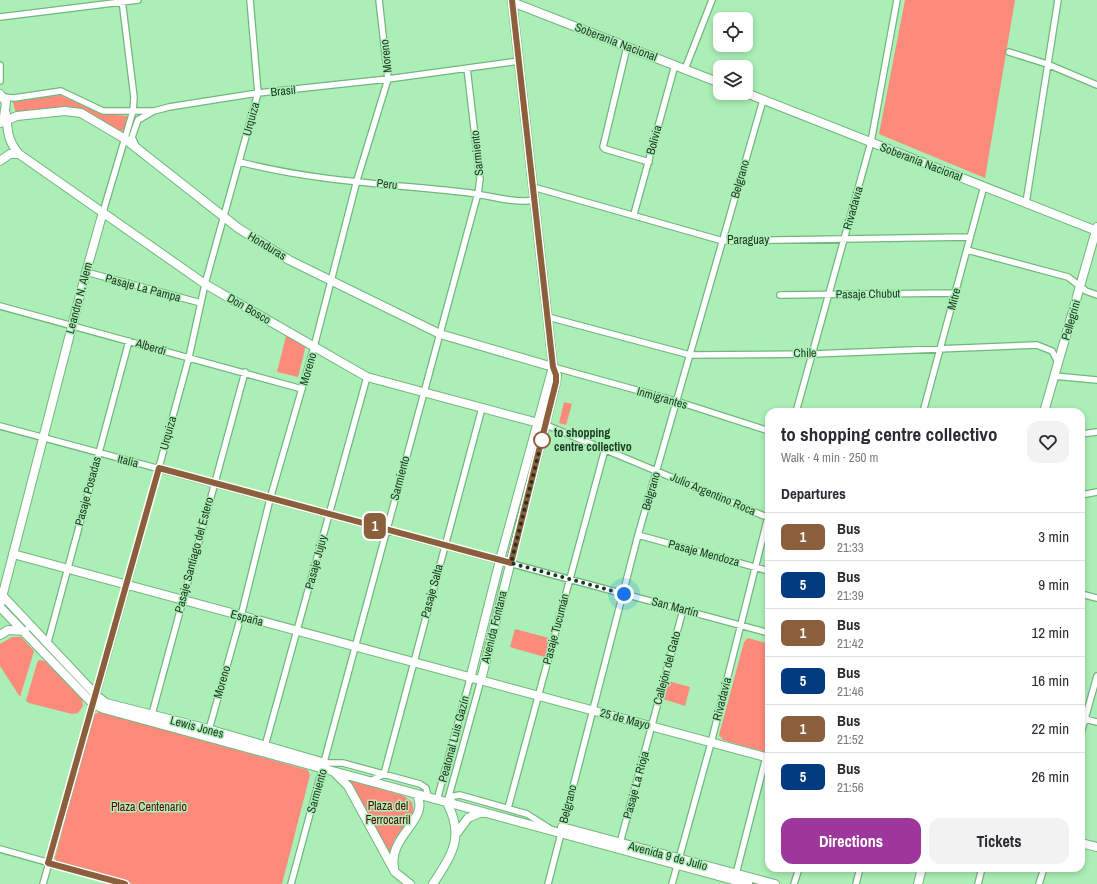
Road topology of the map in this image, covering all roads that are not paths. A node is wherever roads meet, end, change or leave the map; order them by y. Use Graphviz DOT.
graph roads {
  1 [pos="138,0"];
  2 [pos="250,0"];
  3 [pos="379,0"];
  4 [pos="712,0"];
  5 [pos="897,0"];
  6 [pos="1058,0"];
  7 [pos="122,1"];
  8 [pos="515,1"];
  9 [pos="0,17"];
  10 [pos="627,47"];
  11 [pos="1009,52"];
  12 [pos="519,61"];
  13 [pos="1047,64"];
  14 [pos="0,65"];
  15 [pos="675,65"];
  16 [pos="467,68"];
  17 [pos="685,69"];
  18 [pos="388,79"];
  19 [pos="713,80"];
  20 [pos="0,81"];
  21 [pos="1097,85"];
  22 [pos="258,93"];
  23 [pos="2,96"];
  24 [pos="753,96"];
  25 [pos="763,100"];
  26 [pos="154,111"];
  27 [pos="133,112"];
  28 [pos="3,120"];
  29 [pos="125,139"];
  30 [pos="871,142"];
  31 [pos="136,148"];
  32 [pos="19,154"];
  33 [pos="0,161"];
  34 [pos="240,162"];
  35 [pos="649,162"];
  36 [pos="357,180"];
  37 [pos="984,186"];
  38 [pos="533,187"];
  39 [pos="478,194"];
  40 [pos="535,200"];
  41 [pos="1026,203"];
  42 [pos="103,212"];
  43 [pos="634,214"];
  44 [pos="224,218"];
  45 [pos="1097,230"];
  46 [pos="970,237"];
  47 [pos="844,238"];
  48 [pos="723,240"];
  49 [pos="967,250"];
  50 [pos="86,272"];
  51 [pos="331,280"];
  52 [pos="205,284"];
  53 [pos="1081,286"];
  54 [pos="955,294"];
  55 [pos="780,295"];
  56 [pos="828,295"];
  57 [pos="1097,296"];
  58 [pos="201,303"];
  59 [pos="0,306"];
  60 [pos="548,317"];
  61 [pos="72,326"];
  62 [pos="440,334"];
  63 [pos="129,341"];
  64 [pos="314,347"];
  65 [pos="940,349"];
  66 [pos="813,354"];
  67 [pos="690,355"];
  68 [pos="189,357"];
  69 [pos="1058,362"];
  70 [pos="553,367"];
  71 [pos="245,372"];
  72 [pos="1054,376"];
  73 [pos="367,377"];
  74 [pos="1097,380"];
  75 [pos="302,389"];
  76 [pos="424,393"];
  77 [pos="676,402"];
  78 [pos="482,408"];
  79 [pos="797,408"];
  80 [pos="924,408"];
  81 [pos="1045,408"];
  82 [pos="542,424"];
  83 [pos="0,426"];
  84 [pos="765,430"];
  85 [pos="1097,432"];
  86 [pos="1085,434"];
  87 [pos="42,437"];
  88 [pos="604,449"];
  89 [pos="99,454"];
  90 [pos="159,468"];
  91 [pos="657,470"];
  92 [pos="213,483"];
  93 [pos="1097,492"];
  94 [pos="1085,494"];
  95 [pos="270,499"];
  96 [pos="329,514"];
  97 [pos="765,514"];
  98 [pos="386,529"];
  99 [pos="765,532"];
  100 [pos="638,535"];
  101 [pos="444,545"];
  102 [pos="13,554"];
  103 [pos="500,560"];
  104 [pos="511,563"];
  105 [pos="756,567"];
  106 [pos="67,569"];
  107 [pos="765,570"];
  108 [pos="570,579"];
  109 [pos="127,585"];
  110 [pos="1,594"];
  111 [pos="624,594"];
  112 [pos="1085,595"];
  113 [pos="1097,598"];
  114 [pos="182,600"];
  115 [pos="0,606"];
  116 [pos="683,610"];
  117 [pos="241,616"];
  118 [pos="741,626"];
  119 [pos="25,631"];
  120 [pos="297,631"];
  121 [pos="765,632"];
  122 [pos="0,635"];
  123 [pos="48,642"];
  124 [pos="356,647"];
  125 [pos="413,663"];
  126 [pos="1097,676"];
  127 [pos="470,679"];
  128 [pos="481,680"];
  129 [pos="96,695"];
  130 [pos="538,696"];
  131 [pos="93,704"];
  132 [pos="592,710"];
  133 [pos="1085,712"];
  134 [pos="152,714"];
  135 [pos="1085,719"];
  136 [pos="1097,722"];
  137 [pos="652,727"];
  138 [pos="208,733"];
  139 [pos="711,743"];
  140 [pos="265,746"];
  141 [pos="765,757"];
  142 [pos="765,765"];
  143 [pos="324,766"];
  144 [pos="333,771"];
  145 [pos="384,774"];
  146 [pos="371,781"];
  147 [pos="416,794"];
  148 [pos="428,797"];
  149 [pos="437,800"];
  150 [pos="447,803"];
  151 [pos="505,808"];
  152 [pos="482,812"];
  153 [pos="491,814"];
  154 [pos="551,830"];
  155 [pos="561,830"];
  156 [pos="456,834"];
  157 [pos="620,843"];
  158 [pos="1085,844"];
  159 [pos="1097,847"];
  160 [pos="1,850"];
  161 [pos="678,861"];
  162 [pos="48,863"];
  163 [pos="395,872"];
  164 [pos="798,872"];
  165 [pos="859,872"];
  166 [pos="921,872"];
  167 [pos="981,872"];
  168 [pos="1043,872"];
  169 [pos="736,874"];
  170 [pos="432,883"];
  171 [pos="43,884"];
  172 [pos="124,884"];
  173 [pos="290,884"];
  174 [pos="402,884"];
  175 [pos="410,884"];
  176 [pos="548,884"];
  177 [pos="672,884"];
  178 [pos="748,884"];
  179 [pos="774,884"];
  180 [pos="794,884"];
  181 [pos="856,884"];
  182 [pos="918,884"];
  183 [pos="978,884"];
  184 [pos="1039,884"];
  1 -- 7 [label="street"];
  2 -- 22 [label="street, Urquiza"];
  3 -- 18 [label="street, Moreno"];
  4 -- 17 [label="street"];
  5 -- 30 [label="street, Rivadavia"];
  6 -- 13 [label="street"];
  7 -- 9 [label="street"];
  7 -- 27 [label="street, Leandro N. Alem"];
  8 -- 10 [label="street, Soberanía Nacional"];
  8 -- 12 [label="street, Avenida Fontana"];
  10 -- 15 [label="street, Soberanía Nacional"];
  10 -- 35 [label="street"];
  11 -- 13 [label="street"];
  12 -- 16 [label="street, Brasil"];
  12 -- 38 [label="street, Avenida Fontana"];
  13 -- 21 [label="street"];
  13 -- 41 [label="street"];
  14 -- 20 [label="street"];
  15 -- 17 [label="street, Soberanía Nacional"];
  15 -- 35 [label="street, Bolivia"];
  16 -- 18 [label="street, Brasil"];
  16 -- 39 [label="street, Sarmiento"];
  17 -- 19 [label="street, Soberanía Nacional"];
  18 -- 22 [label="street, Brasil"];
  18 -- 36 [label="street, Moreno"];
  22 -- 26 [label="street, Brasil"];
  22 -- 34 [label="street, Urquiza"];
  23 -- 27 [label="street, Brasil"];
  23 -- 28 [label="street, Don Bosco"];
  24 -- 25 [label="street, Soberanía Nacional"];
  25 -- 30 [label="street, Soberanía Nacional"];
  25 -- 48 [label="street, Belgrano"];
  26 -- 27 [label="street, Brasil"];
  26 -- 31 [label="street"];
  27 -- 29 [label="street, Leandro N. Alem"];
  28 -- 29 [label="street, Honduras"];
  28 -- 32 [label="street, Don Bosco"];
  29 -- 31 [label="street, Honduras"];
  29 -- 42 [label="street, Leandro N. Alem"];
  30 -- 37 [label="street, Soberanía Nacional"];
  30 -- 47 [label="street, Rivadavia"];
  31 -- 44 [label="street, Honduras"];
  32 -- 33 [label="street"];
  32 -- 42 [label="street, Don Bosco"];
  34 -- 36 [label="street, Peru"];
  34 -- 44 [label="street, Urquiza"];
  35 -- 43 [label="street, Bolivia"];
  36 -- 39 [label="street, Peru"];
  36 -- 51 [label="street, Moreno"];
  37 -- 41 [label="street, Soberanía Nacional"];
  37 -- 46 [label="street, Mitre"];
  38 -- 40 [label="street, Avenida Fontana"];
  38 -- 43 [label="street, Paraguay"];
  39 -- 40 [label="street, Peru"];
  39 -- 62 [label="street, Sarmiento"];
  40 -- 60 [label="street, Avenida Fontana"];
  41 -- 45 [label="street, Soberanía Nacional"];
  42 -- 50 [label="street, Leandro N. Alem"];
  42 -- 52 [label="street, Don Bosco"];
  43 -- 48 [label="street, Paraguay"];
  44 -- 51 [label="street, Honduras"];
  44 -- 52 [label="street, Urquiza"];
  45 -- 53 [label="street, Pellegrini"];
  46 -- 47 [label="street, Paraguay"];
  46 -- 49 [label="street, Mitre"];
  47 -- 48 [label="street, Paraguay"];
  47 -- 56 [label="street, Rivadavia"];
  48 -- 67 [label="street, Belgrano"];
  49 -- 53 [label="street"];
  49 -- 54 [label="street, Mitre"];
  50 -- 58 [label="street, Pasaje La Pampa"];
  50 -- 61 [label="street, Leandro N. Alem"];
  51 -- 62 [label="street, Honduras"];
  51 -- 64 [label="street, Moreno"];
  52 -- 58 [label="street, Urquiza"];
  52 -- 64 [label="street, Don Bosco"];
  53 -- 57 [label="street"];
  53 -- 69 [label="street, Pellegrini"];
  54 -- 56 [label="street, Pasaje Chubut"];
  54 -- 65 [label="street, Mitre"];
  55 -- 56 [label="street, Pasaje Chubut"];
  56 -- 66 [label="street, Rivadavia"];
  58 -- 68 [label="street, Urquiza"];
  59 -- 61 [label="street, Alberdi"];
  60 -- 67 [label="street, Chile"];
  60 -- 70 [label="street, Avenida Fontana"];
  61 -- 63 [label="street, Alberdi"];
  61 -- 87 [label="street, Leandro N. Alem"];
  62 -- 70 [label="street, Honduras"];
  62 -- 76 [label="street, Sarmiento"];
  63 -- 68 [label="street, Alberdi"];
  63 -- 89 [label="street, Pasaje Posadas"];
  64 -- 73 [label="street, Don Bosco"];
  64 -- 75 [label="street, Moreno"];
  65 -- 66 [label="street, Chile"];
  65 -- 69 [label="street, Chile"];
  65 -- 80 [label="street, Mitre"];
  66 -- 67 [label="street, Chile"];
  66 -- 79 [label="street, Rivadavia"];
  67 -- 77 [label="street, Belgrano"];
  68 -- 71 [label="street, Alberdi"];
  68 -- 90 [label="street, Urquiza"];
  69 -- 72 [label="street, Pellegrini"];
  70 -- 77 [label="street, Inmigrantes"];
  70 -- 82 [label="street, Avenida Fontana"];
  71 -- 75 [label="street, Alberdi"];
  71 -- 92 [label="street, Pasaje Santiago del Estero"];
  72 -- 74 [label="street"];
  72 -- 81 [label="street, Pellegrini"];
  73 -- 76 [label="street, Don Bosco"];
  73 -- 96 [label="street, Pasaje Jujuy"];
  75 -- 95 [label="street, Moreno"];
  76 -- 78 [label="street, Don Bosco"];
  76 -- 98 [label="street, Sarmiento"];
  77 -- 84 [label="street, Inmigrantes"];
  77 -- 91 [label="street, Belgrano"];
  78 -- 82 [label="street, Don Bosco"];
  78 -- 101 [label="street, Pasaje Salta"];
  82 -- 88 [label="street, Julio Argentino Roca"];
  82 -- 103 [label="street, Avenida Fontana"];
  82 -- 104 [label="street, Avenida Fontana"];
  83 -- 87 [label="street, Italia"];
  85 -- 86 [label="street"];
  87 -- 89 [label="street, Italia"];
  87 -- 102 [label="street, Leandro N. Alem"];
  88 -- 91 [label="street, Julio Argentino Roca"];
  88 -- 108 [label="street, Pasaje Tucumán"];
  89 -- 90 [label="street, Italia"];
  89 -- 106 [label="street, Pasaje Posadas"];
  90 -- 92 [label="street, Italia"];
  90 -- 109 [label="street, Urquiza"];
  91 -- 97 [label="street, Julio Argentino Roca"];
  91 -- 100 [label="street, Belgrano"];
  92 -- 95 [label="street, Italia"];
  92 -- 114 [label="street, Pasaje Santiago del Estero"];
  93 -- 94 [label="street"];
  95 -- 96 [label="street, Italia"];
  95 -- 117 [label="street, Moreno"];
  96 -- 98 [label="street, Italia"];
  96 -- 120 [label="street, Pasaje Jujuy"];
  98 -- 101 [label="street, Italia"];
  98 -- 124 [label="street, Sarmiento"];
  99 -- 105 [label="street, Rivadavia"];
  100 -- 105 [label="street, Pasaje Mendoza"];
  100 -- 111 [label="street, Belgrano"];
  101 -- 103 [label="street, Italia"];
  101 -- 125 [label="street, Pasaje Salta"];
  102 -- 106 [label="street, España"];
  102 -- 110 [label="street, Leandro N. Alem"];
  103 -- 104 [label="street, Italia"];
  103 -- 127 [label="street, Avenida Fontana"];
  104 -- 108 [label="street, San Martín"];
  104 -- 128 [label="street, Avenida Fontana"];
  105 -- 107 [label="street, Pasaje Mendoza"];
  105 -- 118 [label="street, Rivadavia"];
  106 -- 109 [label="street, España"];
  106 -- 123 [label="street, Pasaje Posadas"];
  108 -- 111 [label="street, San Martín"];
  108 -- 130 [label="street, Pasaje Tucumán"];
  109 -- 114 [label="street, España"];
  109 -- 129 [label="street, Urquiza"];
  110 -- 115 [label="street, Leandro N. Alem"];
  110 -- 123 [label="street, Lewis Jones"];
  111 -- 116 [label="street, San Martín"];
  111 -- 132 [label="street, Belgrano"];
  112 -- 113 [label="street"];
  114 -- 117 [label="street, España"];
  114 -- 134 [label="street, Pasaje Santiago del Estero"];
  115 -- 119 [label="street, Lewis Jones"];
  116 -- 118 [label="street, San Martín"];
  116 -- 137 [label="street, Callejón del Gato"];
  117 -- 120 [label="street, España"];
  117 -- 138 [label="street, Moreno"];
  118 -- 121 [label="street, San Martín"];
  118 -- 139 [label="street, Rivadavia"];
  119 -- 122 [label="street"];
  119 -- 131 [label="street, Lewis Jones"];
  120 -- 124 [label="street, España"];
  120 -- 140 [label="street, Pasaje Jujuy"];
  123 -- 129 [label="street, Lewis Jones"];
  124 -- 125 [label="street, España"];
  124 -- 143 [label="street, Sarmiento"];
  125 -- 127 [label="street, España"];
  125 -- 145 [label="street, Pasaje Salta"];
  126 -- 133 [label="street"];
  127 -- 128 [label="street, España"];
  127 -- 149 [label="street, Peatonal Luis Gazín"];
  128 -- 130 [label="street, 25 de Mayo"];
  128 -- 150 [label="street, Avenida Fontana"];
  129 -- 131 [label="street, Urquiza"];
  129 -- 134 [label="street, Lewis Jones"];
  130 -- 132 [label="street, 25 de Mayo"];
  130 -- 151 [label="street, Pasaje Tucumán"];
  131 -- 138 [label="street, Lewis Jones"];
  131 -- 162 [label="street, Urquiza"];
  132 -- 137 [label="street, 25 de Mayo"];
  132 -- 155 [label="street, Belgrano"];
  134 -- 138 [label="street, Lewis Jones"];
  135 -- 136 [label="street"];
  137 -- 139 [label="street, 25 de Mayo"];
  137 -- 157 [label="street, Pasaje La Rioja"];
  138 -- 140 [label="street, Lewis Jones"];
  138 -- 143 [label="street, Lewis Jones"];
  139 -- 141 [label="street, 25 de Mayo"];
  139 -- 161 [label="street, Rivadavia"];
  140 -- 143 [label="street, Lewis Jones"];
  142 -- 169 [label="street"];
  143 -- 144 [label="street, Lewis Jones"];
  143 -- 145 [label="street, Lewis Jones"];
  143 -- 173 [label="street, Sarmiento"];
  144 -- 146 [label="street, Lewis Jones"];
  144 -- 163 [label="street"];
  145 -- 146 [label="street"];
  145 -- 148 [label="street, Lewis Jones"];
  146 -- 147 [label="street, Lewis Jones"];
  147 -- 148 [label="street, Lewis Jones"];
  147 -- 163 [label="street"];
  148 -- 149 [label="street, Lewis Jones"];
  149 -- 150 [label="street, Lewis Jones"];
  150 -- 151 [label="street, Avenida 9 de Julio"];
  150 -- 152 [label="street, Avenida 9 de Julio"];
  150 -- 156 [label="street"];
  151 -- 153 [label="street"];
  151 -- 154 [label="street, Avenida 9 de Julio"];
  152 -- 153 [label="street, Avenida 9 de Julio"];
  152 -- 156 [label="street"];
  153 -- 154 [label="street, Avenida 9 de Julio"];
  154 -- 155 [label="street, Avenida 9 de Julio"];
  155 -- 157 [label="street, Avenida 9 de Julio"];
  155 -- 161 [label="street, Avenida 9 de Julio"];
  155 -- 176 [label="street, Belgrano"];
  156 -- 170 [label="street"];
  157 -- 161 [label="street, Avenida 9 de Julio"];
  158 -- 159 [label="street"];
  160 -- 162 [label="street"];
  161 -- 169 [label="street, Avenida 9 de Julio"];
  161 -- 177 [label="street, Rivadavia"];
  161 -- 178 [label="street, Avenida 9 de Julio"];
  162 -- 171 [label="street, Urquiza"];
  162 -- 172 [label="street"];
  163 -- 174 [label="street"];
  163 -- 175 [label="street"];
  164 -- 180 [label="street"];
  165 -- 181 [label="street"];
  166 -- 182 [label="street"];
  167 -- 183 [label="street"];
  168 -- 184 [label="street"];
  169 -- 179 [label="street, Avenida 9 de Julio"];
}
